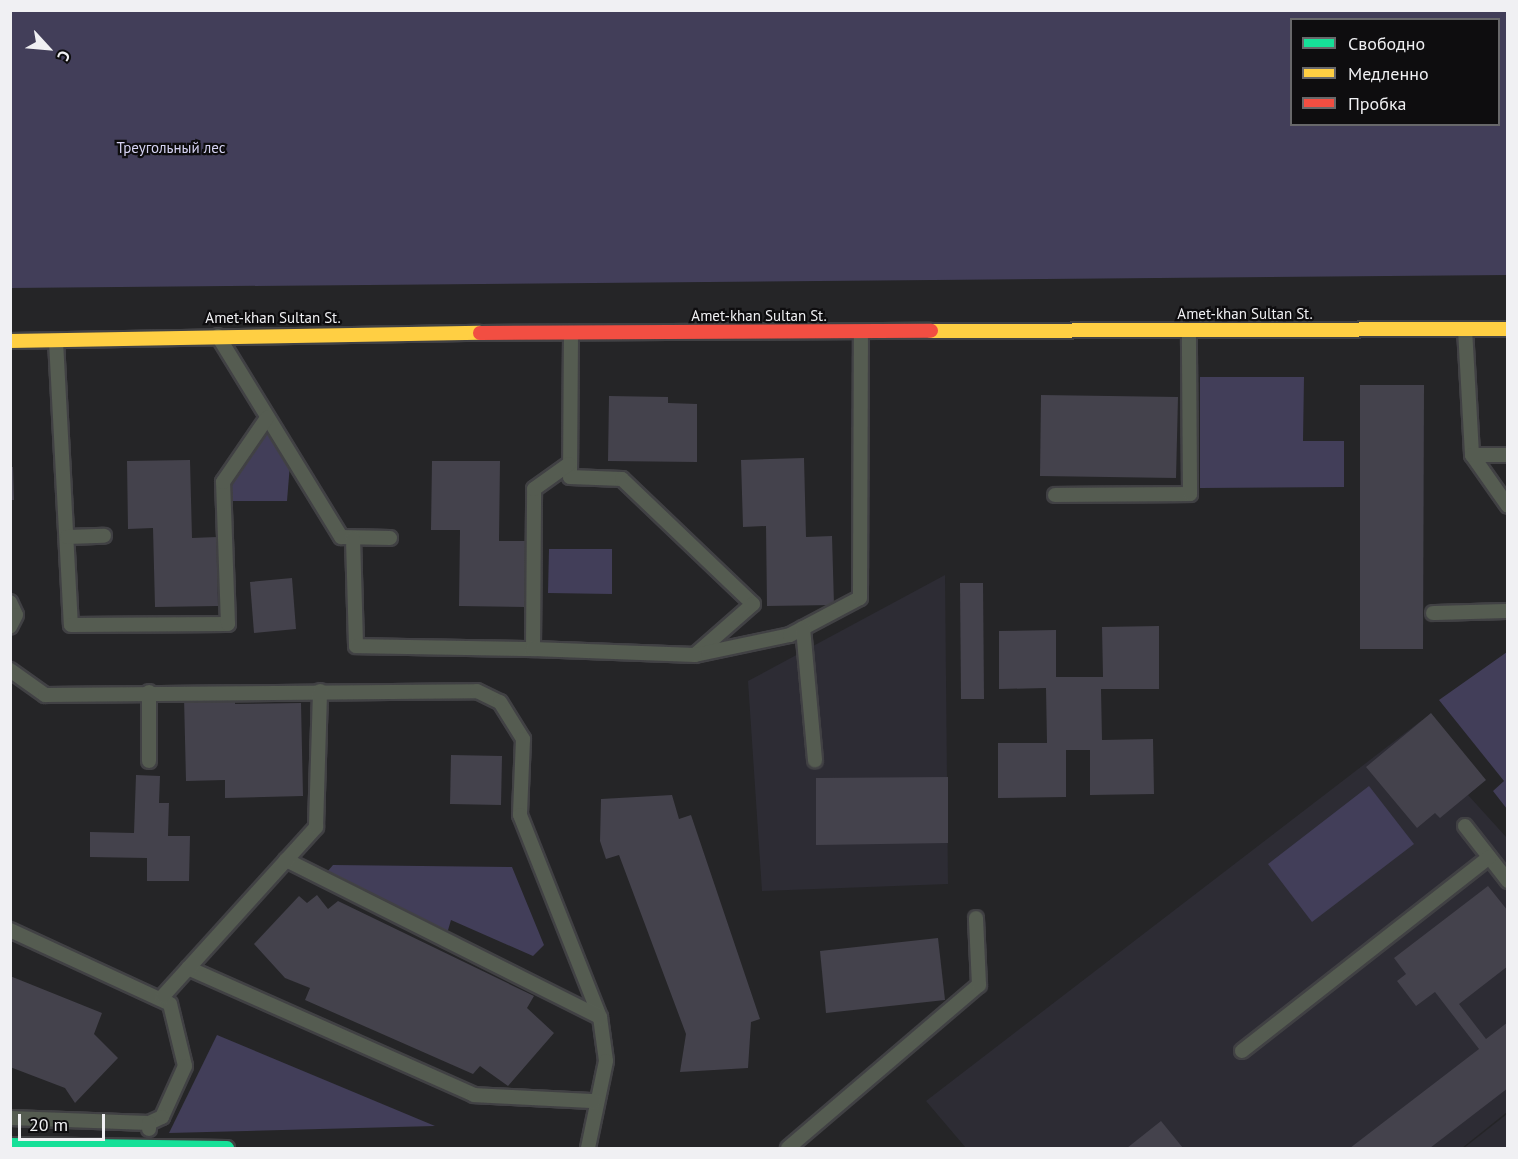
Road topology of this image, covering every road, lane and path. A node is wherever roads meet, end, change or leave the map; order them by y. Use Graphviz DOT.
graph roads {
  1 [pos="1508,328"];
  2 [pos="1465,329"];
  3 [pos="861,332"];
  4 [pos="1189,332"];
  5 [pos="217,334"];
  6 [pos="571,334"];
  7 [pos="56,340"];
  8 [pos="10,341"];
  9 [pos="267,418"];
  10 [pos="1472,455"];
  11 [pos="1508,455"];
  12 [pos="569,464"];
  13 [pos="1055,495"];
  14 [pos="1508,506"];
  15 [pos="104,536"];
  16 [pos="67,537"];
  17 [pos="353,538"];
  18 [pos="390,538"];
  19 [pos="10,602"];
  20 [pos="1508,611"];
  21 [pos="1433,613"];
  22 [pos="10,627"];
  23 [pos="803,628"];
  24 [pos="533,649"];
  25 [pos="695,655"];
  26 [pos="10,670"];
  27 [pos="320,691"];
  28 [pos="149,692"];
  29 [pos="815,760"];
  30 [pos="148,761"];
  31 [pos="1464,826"];
  32 [pos="1489,857"];
  33 [pos="286,860"];
  34 [pos="1508,881"];
  35 [pos="976,918"];
  36 [pos="10,930"];
  37 [pos="188,968"];
  38 [pos="163,996"];
  39 [pos="600,1017"];
  40 [pos="1242,1051"];
  41 [pos="594,1101"];
  42 [pos="10,1118"];
  43 [pos="149,1123"];
  44 [pos="10,1145"];
  45 [pos="149,1147"];
  46 [pos="227,1149"];
  47 [pos="588,1149"];
  48 [pos="788,1149"];
  1 -- 2 [label="main road, Amet-khan Sultan St."];
  2 -- 4 [label="main road, Amet-khan Sultan St."];
  2 -- 10 [label="lane"];
  3 -- 4 [label="main road, Amet-khan Sultan St."];
  3 -- 6 [label="main road, Amet-khan Sultan St."];
  3 -- 23 [label="lane"];
  4 -- 13 [label="lane"];
  5 -- 6 [label="main road, Amet-khan Sultan St."];
  5 -- 7 [label="main road, Amet-khan Sultan St."];
  5 -- 9 [label="lane"];
  6 -- 12 [label="lane"];
  7 -- 8 [label="main road, Amet-khan Sultan St."];
  7 -- 16 [label="lane"];
  9 -- 16 [label="lane"];
  9 -- 17 [label="lane"];
  10 -- 11 [label="lane"];
  10 -- 14 [label="lane"];
  12 -- 24 [label="lane"];
  12 -- 25 [label="lane"];
  15 -- 16 [label="lane"];
  17 -- 18 [label="lane"];
  17 -- 24 [label="lane"];
  19 -- 22 [label="lane"];
  20 -- 21 [label="lane"];
  23 -- 25 [label="lane"];
  23 -- 29 [label="lane"];
  24 -- 25 [label="lane"];
  26 -- 28 [label="lane"];
  27 -- 28 [label="lane"];
  27 -- 33 [label="lane"];
  27 -- 39 [label="lane"];
  28 -- 30 [label="lane"];
  31 -- 32 [label="lane"];
  32 -- 34 [label="lane"];
  32 -- 40 [label="lane"];
  33 -- 37 [label="lane"];
  33 -- 39 [label="lane"];
  35 -- 48 [label="lane"];
  36 -- 38 [label="lane"];
  37 -- 38 [label="lane"];
  37 -- 41 [label="lane"];
  38 -- 43 [label="lane"];
  39 -- 41 [label="lane"];
  41 -- 47 [label="lane"];
  42 -- 43 [label="lane"];
  43 -- 45 [label="lane"];
  44 -- 45 [label="main road"];
  45 -- 46 [label="main road"];
}
